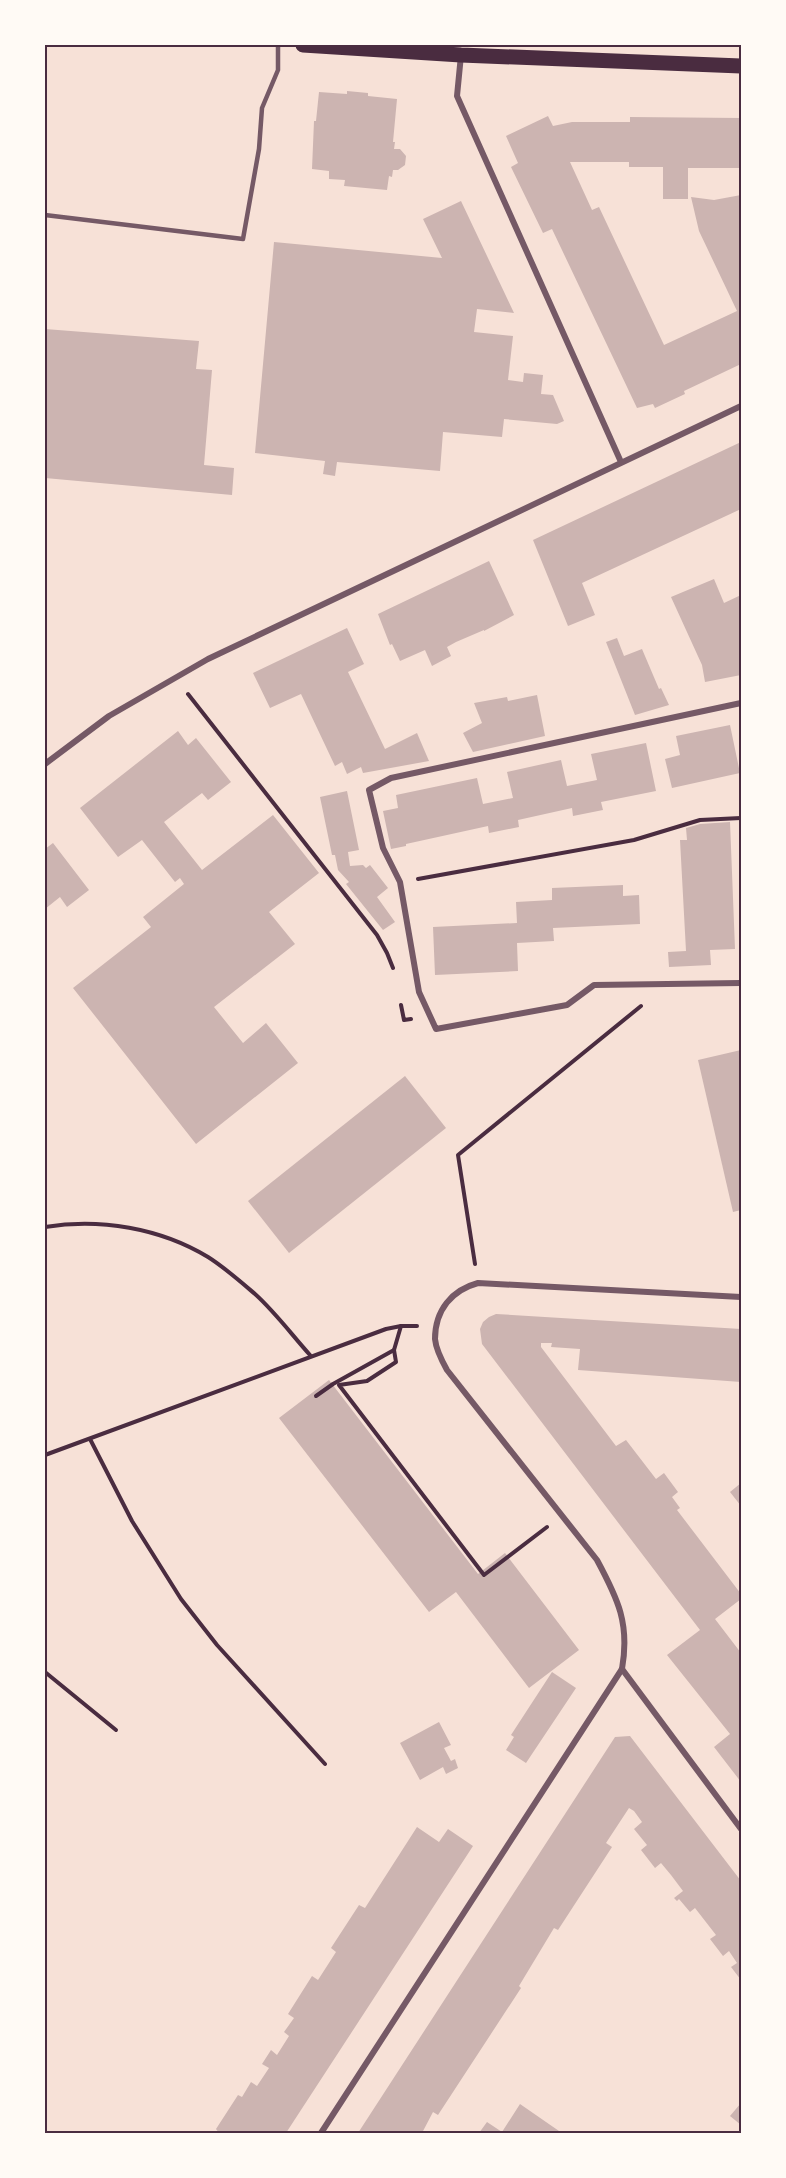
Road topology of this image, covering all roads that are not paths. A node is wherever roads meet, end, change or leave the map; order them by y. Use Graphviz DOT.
graph roads {
  1 [pos="278,45"];
  2 [pos="303,45"];
  3 [pos="461,56"];
  4 [pos="741,66"];
  5 [pos="45,215"];
  6 [pos="741,406"];
  7 [pos="621,462"];
  8 [pos="741,703"];
  9 [pos="45,764"];
  10 [pos="741,983"];
  11 [pos="741,1297"];
  12 [pos="622,1669"];
  13 [pos="741,1829"];
  14 [pos="321,2133"];
  1 -- 5 [label="lane"];
  2 -- 3 [label="main road"];
  3 -- 4 [label="main road"];
  3 -- 7 [label="street"];
  6 -- 7 [label="street"];
  7 -- 9 [label="street"];
  8 -- 10 [label="street"];
  11 -- 12 [label="street"];
  12 -- 13 [label="street"];
  12 -- 14 [label="street"];
}
